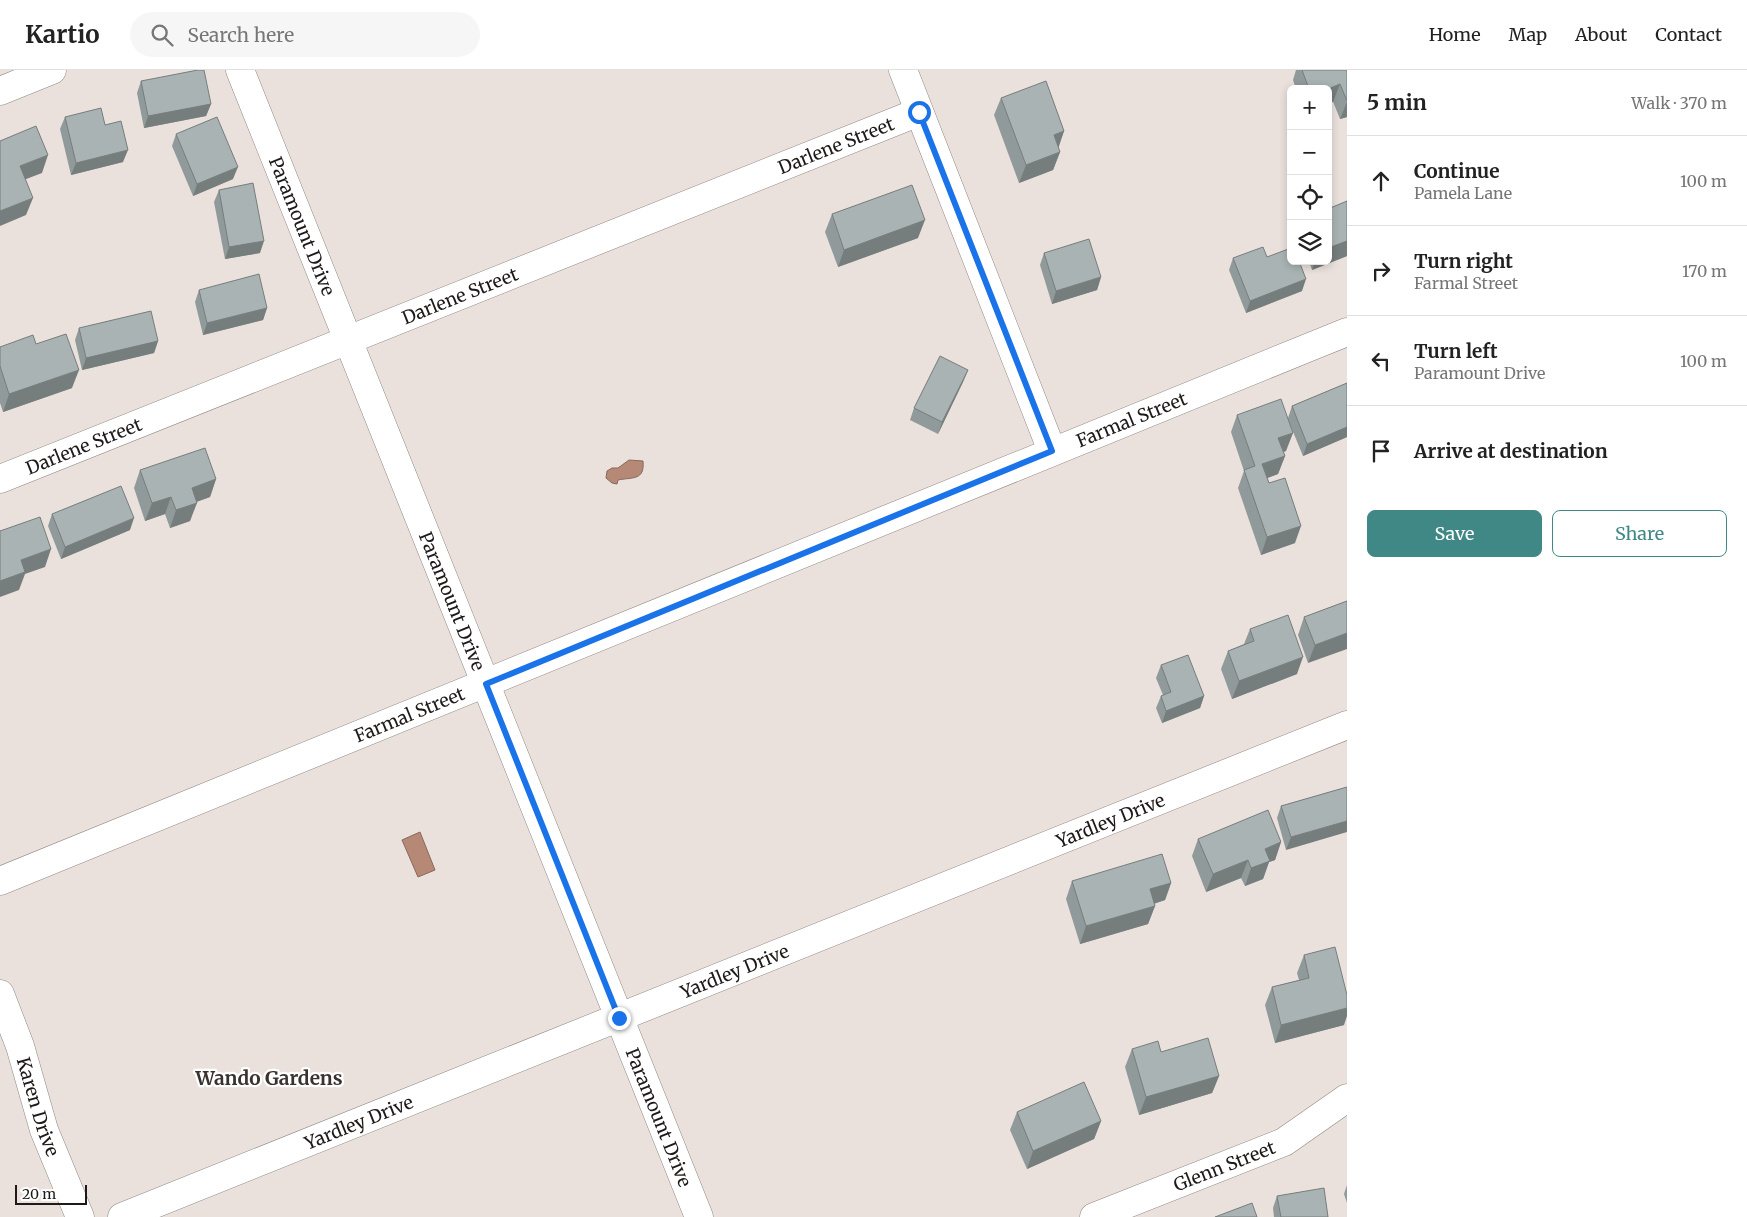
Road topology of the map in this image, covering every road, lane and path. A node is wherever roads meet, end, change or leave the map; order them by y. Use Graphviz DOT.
graph roads {
  1 [pos="52,70"];
  2 [pos="240,70"];
  3 [pos="903,70"];
  4 [pos="0,91"];
  5 [pos="919,112"];
  6 [pos="1347,332"];
  7 [pos="349,340"];
  8 [pos="1052,451"];
  9 [pos="0,479"];
  10 [pos="486,684"];
  11 [pos="1347,725"];
  12 [pos="0,881"];
  13 [pos="0,994"];
  14 [pos="619,1018"];
  15 [pos="1347,1098"];
  16 [pos="80,1217"];
  17 [pos="122,1217"];
  18 [pos="699,1217"];
  19 [pos="1094,1217"];
  1 -- 4 [label="street"];
  2 -- 7 [label="street, Paramount Drive"];
  3 -- 5 [label="street"];
  5 -- 7 [label="street, Darlene Street"];
  5 -- 8 [label="street"];
  6 -- 8 [label="street, Farmal Street"];
  7 -- 9 [label="street, Darlene Street"];
  7 -- 10 [label="street, Paramount Drive"];
  8 -- 10 [label="street, Farmal Street"];
  10 -- 12 [label="street, Farmal Street"];
  10 -- 14 [label="street, Paramount Drive"];
  11 -- 14 [label="street, Yardley Drive"];
  13 -- 16 [label="street, Karen Drive"];
  14 -- 17 [label="street, Yardley Drive"];
  14 -- 18 [label="street, Paramount Drive"];
  15 -- 19 [label="street, Glenn Street"];
}
